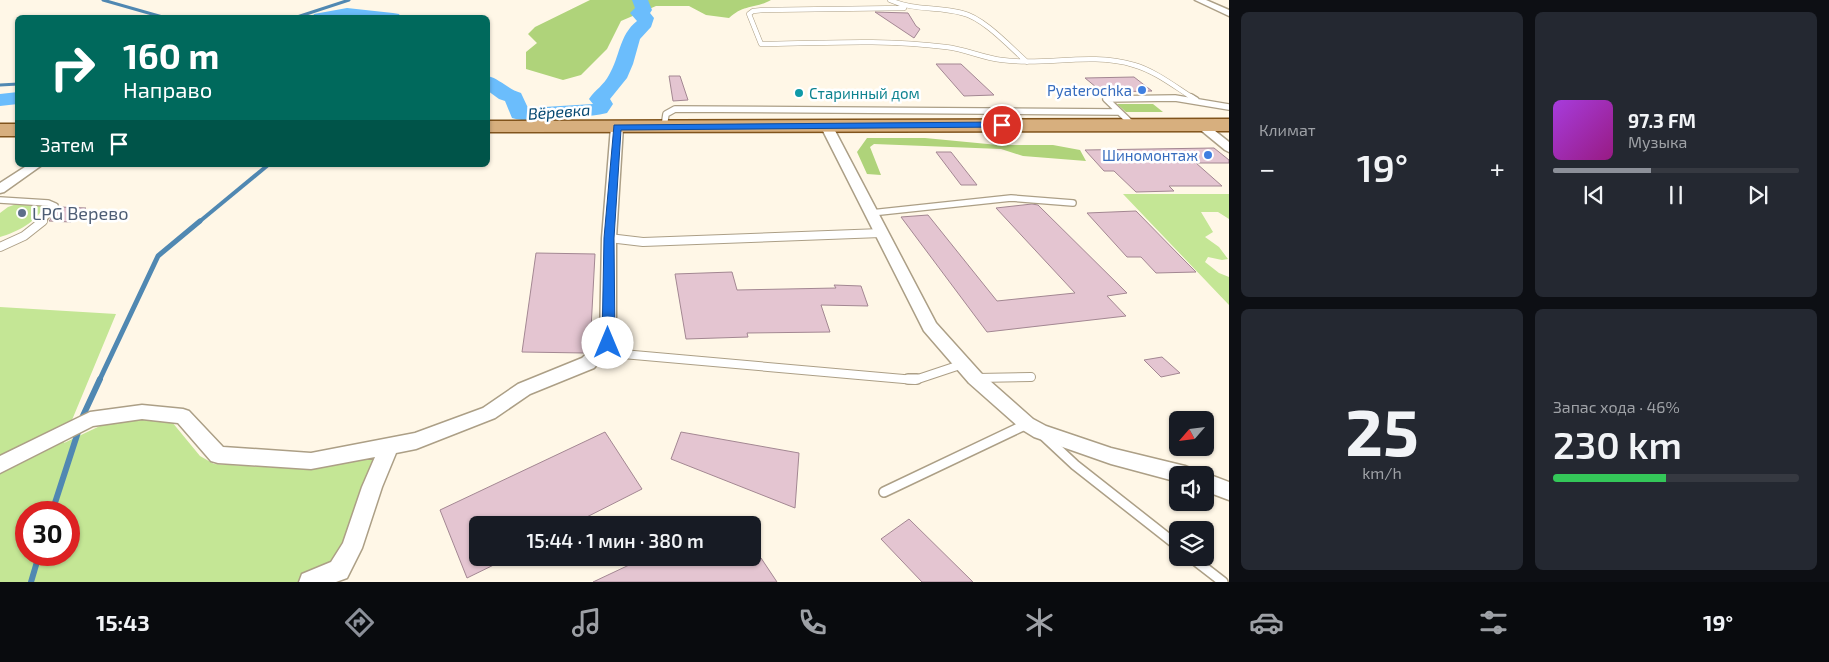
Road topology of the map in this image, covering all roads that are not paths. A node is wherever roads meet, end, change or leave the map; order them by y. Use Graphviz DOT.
graph roads {
  1 [pos="890,0"];
  2 [pos="1199,0"];
  3 [pos="1209,4"];
  4 [pos="1229,4"];
  5 [pos="904,8"];
  6 [pos="1229,13"];
  7 [pos="1027,62"];
  8 [pos="1196,100"];
  9 [pos="1229,107"];
  10 [pos="1120,112"];
  11 [pos="826,125"];
  12 [pos="1133,125"];
  13 [pos="1201,125"];
  14 [pos="1229,125"];
  15 [pos="490,127"];
  16 [pos="617,127"];
  17 [pos="664,127"];
  18 [pos="0,130"];
  19 [pos="15,130"];
  20 [pos="1229,148"];
  21 [pos="33,167"];
  22 [pos="0,189"];
  23 [pos="0,200"];
  24 [pos="1073,203"];
  25 [pos="871,213"];
  26 [pos="881,233"];
  27 [pos="609,238"];
  28 [pos="0,247"];
  29 [pos="600,352"];
  30 [pos="963,364"];
  31 [pos="975,378"];
  32 [pos="1031,378"];
  33 [pos="1033,428"];
  34 [pos="389,446"];
  35 [pos="0,465"];
  36 [pos="1169,471"];
  37 [pos="884,492"];
  38 [pos="1169,539"];
  39 [pos="1202,566"];
  40 [pos="310,582"];
  41 [pos="1222,582"];
  1 -- 5 [label="lane"];
  2 -- 3 [label="street"];
  3 -- 4 [label="street"];
  3 -- 6 [label="street"];
  5 -- 7 [label="lane"];
  5 -- 7 [label="lane"];
  7 -- 8 [label="lane"];
  8 -- 9 [label="lane"];
  8 -- 10 [label="lane"];
  10 -- 12 [label="lane"];
  10 -- 17 [label="lane"];
  11 -- 12 [label="main road"];
  11 -- 17 [label="main road"];
  11 -- 25 [label="street"];
  12 -- 13 [label="main road"];
  13 -- 14 [label="main road"];
  13 -- 20 [label="street"];
  15 -- 16 [label="main road"];
  16 -- 17 [label="main road"];
  16 -- 27 [label="street"];
  18 -- 19 [label="main road"];
  21 -- 22 [label="street"];
  23 -- 28 [label="lane"];
  24 -- 25 [label="lane"];
  25 -- 26 [label="street"];
  26 -- 27 [label="lane"];
  26 -- 30 [label="street"];
  27 -- 29 [label="street"];
  29 -- 30 [label="lane"];
  29 -- 34 [label="street"];
  30 -- 31 [label="street"];
  31 -- 32 [label="lane"];
  31 -- 33 [label="street"];
  33 -- 36 [label="street"];
  33 -- 37 [label="lane"];
  33 -- 38 [label="lane"];
  34 -- 35 [label="street"];
  34 -- 40 [label="street"];
  39 -- 41 [label="lane"];
}
